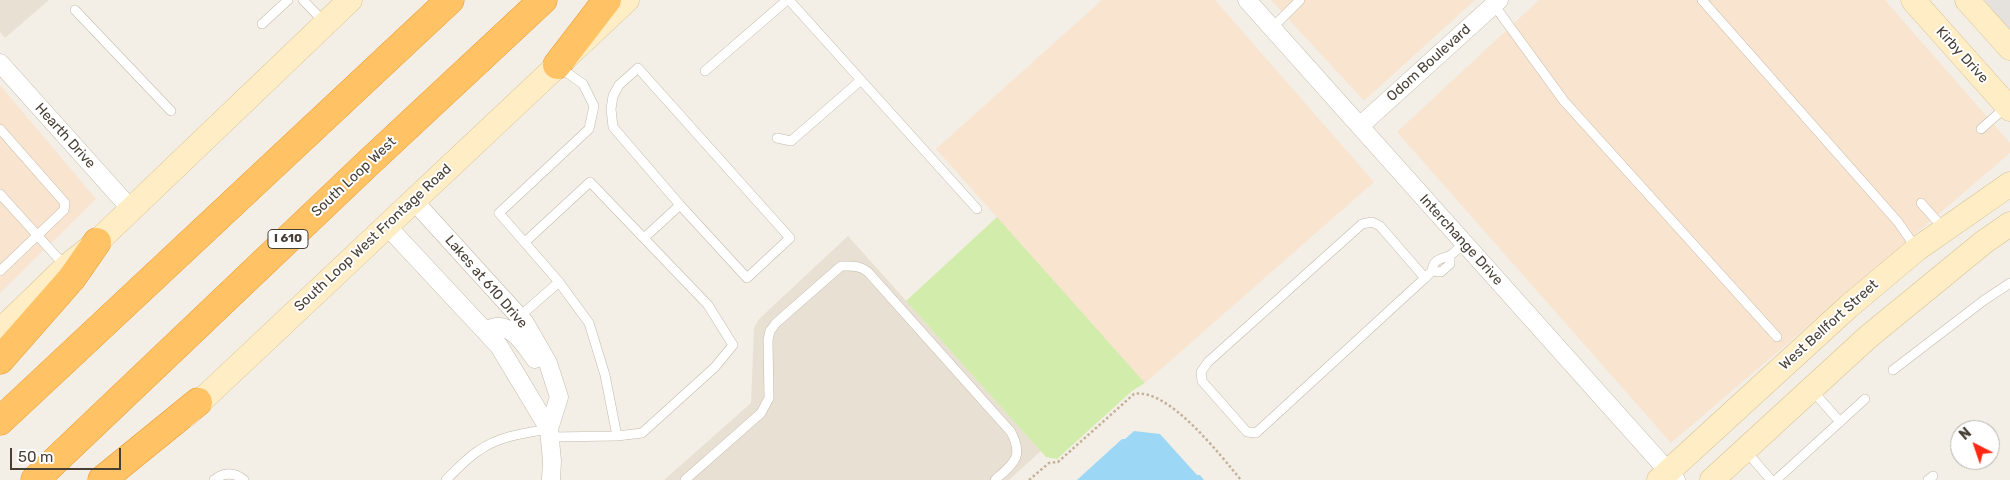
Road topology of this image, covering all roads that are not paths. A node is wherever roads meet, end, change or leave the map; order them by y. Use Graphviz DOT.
graph roads {
  1 [pos="288,0"];
  2 [pos="303,0"];
  3 [pos="350,0"];
  4 [pos="450,0"];
  5 [pos="544,0"];
  6 [pos="607,0"];
  7 [pos="627,0"];
  8 [pos="788,0"];
  9 [pos="1247,0"];
  10 [pos="1300,0"];
  11 [pos="1702,0"];
  12 [pos="1913,0"];
  13 [pos="1967,0"];
  14 [pos="1497,2"];
  15 [pos="75,10"];
  16 [pos="325,23"];
  17 [pos="262,24"];
  18 [pos="1272,28"];
  19 [pos="2010,48"];
  20 [pos="0,64"];
  21 [pos="556,65"];
  22 [pos="705,71"];
  23 [pos="861,80"];
  24 [pos="2009,108"];
  25 [pos="171,111"];
  26 [pos="1360,126"];
  27 [pos="0,129"];
  28 [pos="1981,129"];
  29 [pos="777,138"];
  30 [pos="2010,184"];
  31 [pos="0,194"];
  32 [pos="414,201"];
  33 [pos="1921,203"];
  34 [pos="680,205"];
  35 [pos="130,208"];
  36 [pos="977,209"];
  37 [pos="2010,224"];
  38 [pos="387,226"];
  39 [pos="1944,230"];
  40 [pos="38,235"];
  41 [pos="644,238"];
  42 [pos="97,242"];
  43 [pos="525,242"];
  44 [pos="1464,243"];
  45 [pos="1917,249"];
  46 [pos="66,267"];
  47 [pos="0,271"];
  48 [pos="1429,274"];
  49 [pos="559,282"];
  50 [pos="2010,283"];
  51 [pos="1848,307"];
  52 [pos="519,317"];
  53 [pos="0,331"];
  54 [pos="485,331"];
  55 [pos="1868,337"];
  56 [pos="1777,338"];
  57 [pos="0,360"];
  58 [pos="1893,370"];
  59 [pos="1811,389"];
  60 [pos="559,397"];
  61 [pos="1865,399"];
  62 [pos="198,402"];
  63 [pos="0,421"];
  64 [pos="1840,422"];
  65 [pos="549,433"];
  66 [pos="617,436"];
  67 [pos="1745,450"];
  68 [pos="1668,477"];
  69 [pos="36,480"];
  70 [pos="102,480"];
  71 [pos="123,480"];
  72 [pos="214,480"];
  73 [pos="244,480"];
  74 [pos="446,480"];
  75 [pos="551,480"];
  76 [pos="685,480"];
  77 [pos="995,480"];
  78 [pos="1712,480"];
  79 [pos="1771,480"];
  80 [pos="1776,480"];
  1 -- 17 [label="lane"];
  2 -- 16 [label="lane"];
  3 -- 16 [label="main road"];
  4 -- 63 [label="highway"];
  5 -- 69 [label="highway, South Loop West / I 610"];
  6 -- 21 [label="highway"];
  7 -- 21 [label="main road, South Loop West Frontage Road"];
  8 -- 22 [label="lane"];
  8 -- 23 [label="lane"];
  9 -- 18 [label="street, Interchange Drive"];
  10 -- 18 [label="lane"];
  11 -- 45 [label="lane"];
  12 -- 24 [label="main road, Kirby Drive"];
  13 -- 19 [label="main road"];
  14 -- 26 [label="street, Odom Boulevard"];
  14 -- 56 [label="lane"];
  15 -- 25 [label="lane"];
  16 -- 35 [label="main road"];
  18 -- 26 [label="street, Interchange Drive"];
  20 -- 35 [label="street, Hearth Drive"];
  21 -- 32 [label="main road, South Loop West Frontage Road"];
  21 -- 43 [label="lane"];
  23 -- 29 [label="lane"];
  23 -- 36 [label="lane"];
  24 -- 28 [label="lane"];
  26 -- 44 [label="street, Interchange Drive"];
  27 -- 40 [label="lane"];
  30 -- 39 [label="main road, West Bellfort Street"];
  31 -- 40 [label="lane"];
  32 -- 38 [label="main road, South Loop West Frontage Road"];
  32 -- 52 [label="street, Lakes at 610 Drive"];
  33 -- 39 [label="lane"];
  34 -- 34 [label="lane"];
  34 -- 41 [label="lane"];
  35 -- 42 [label="main road"];
  37 -- 55 [label="main road"];
  38 -- 54 [label="street"];
  38 -- 62 [label="main road, South Loop West Frontage Road"];
  39 -- 45 [label="main road, West Bellfort Street"];
  40 -- 46 [label="lane"];
  40 -- 47 [label="lane"];
  41 -- 43 [label="lane"];
  41 -- 66 [label="lane"];
  42 -- 46 [label="main road"];
  42 -- 57 [label="highway"];
  43 -- 49 [label="lane"];
  44 -- 48 [label="lane"];
  44 -- 68 [label="street, Interchange Drive"];
  45 -- 51 [label="main road, West Bellfort Street"];
  46 -- 53 [label="main road"];
  48 -- 48 [label="lane"];
  49 -- 52 [label="lane"];
  49 -- 66 [label="lane"];
  50 -- 58 [label="lane"];
  51 -- 55 [label="main road"];
  51 -- 68 [label="main road, West Bellfort Street"];
  52 -- 60 [label="street, Lakes at 610 Drive"];
  54 -- 60 [label="street, Lakes at 610 Drive"];
  54 -- 65 [label="street"];
  55 -- 59 [label="main road"];
  59 -- 64 [label="lane"];
  59 -- 67 [label="main road"];
  60 -- 65 [label="street"];
  61 -- 64 [label="lane"];
  62 -- 70 [label="highway"];
  62 -- 71 [label="main road, South Loop West Frontage Road"];
  64 -- 80 [label="lane"];
  65 -- 66 [label="lane"];
  65 -- 74 [label="lane"];
  65 -- 75 [label="street"];
  67 -- 78 [label="main road"];
  67 -- 79 [label="lane"];
  72 -- 73 [label="lane"];
  76 -- 77 [label="lane"];
}
